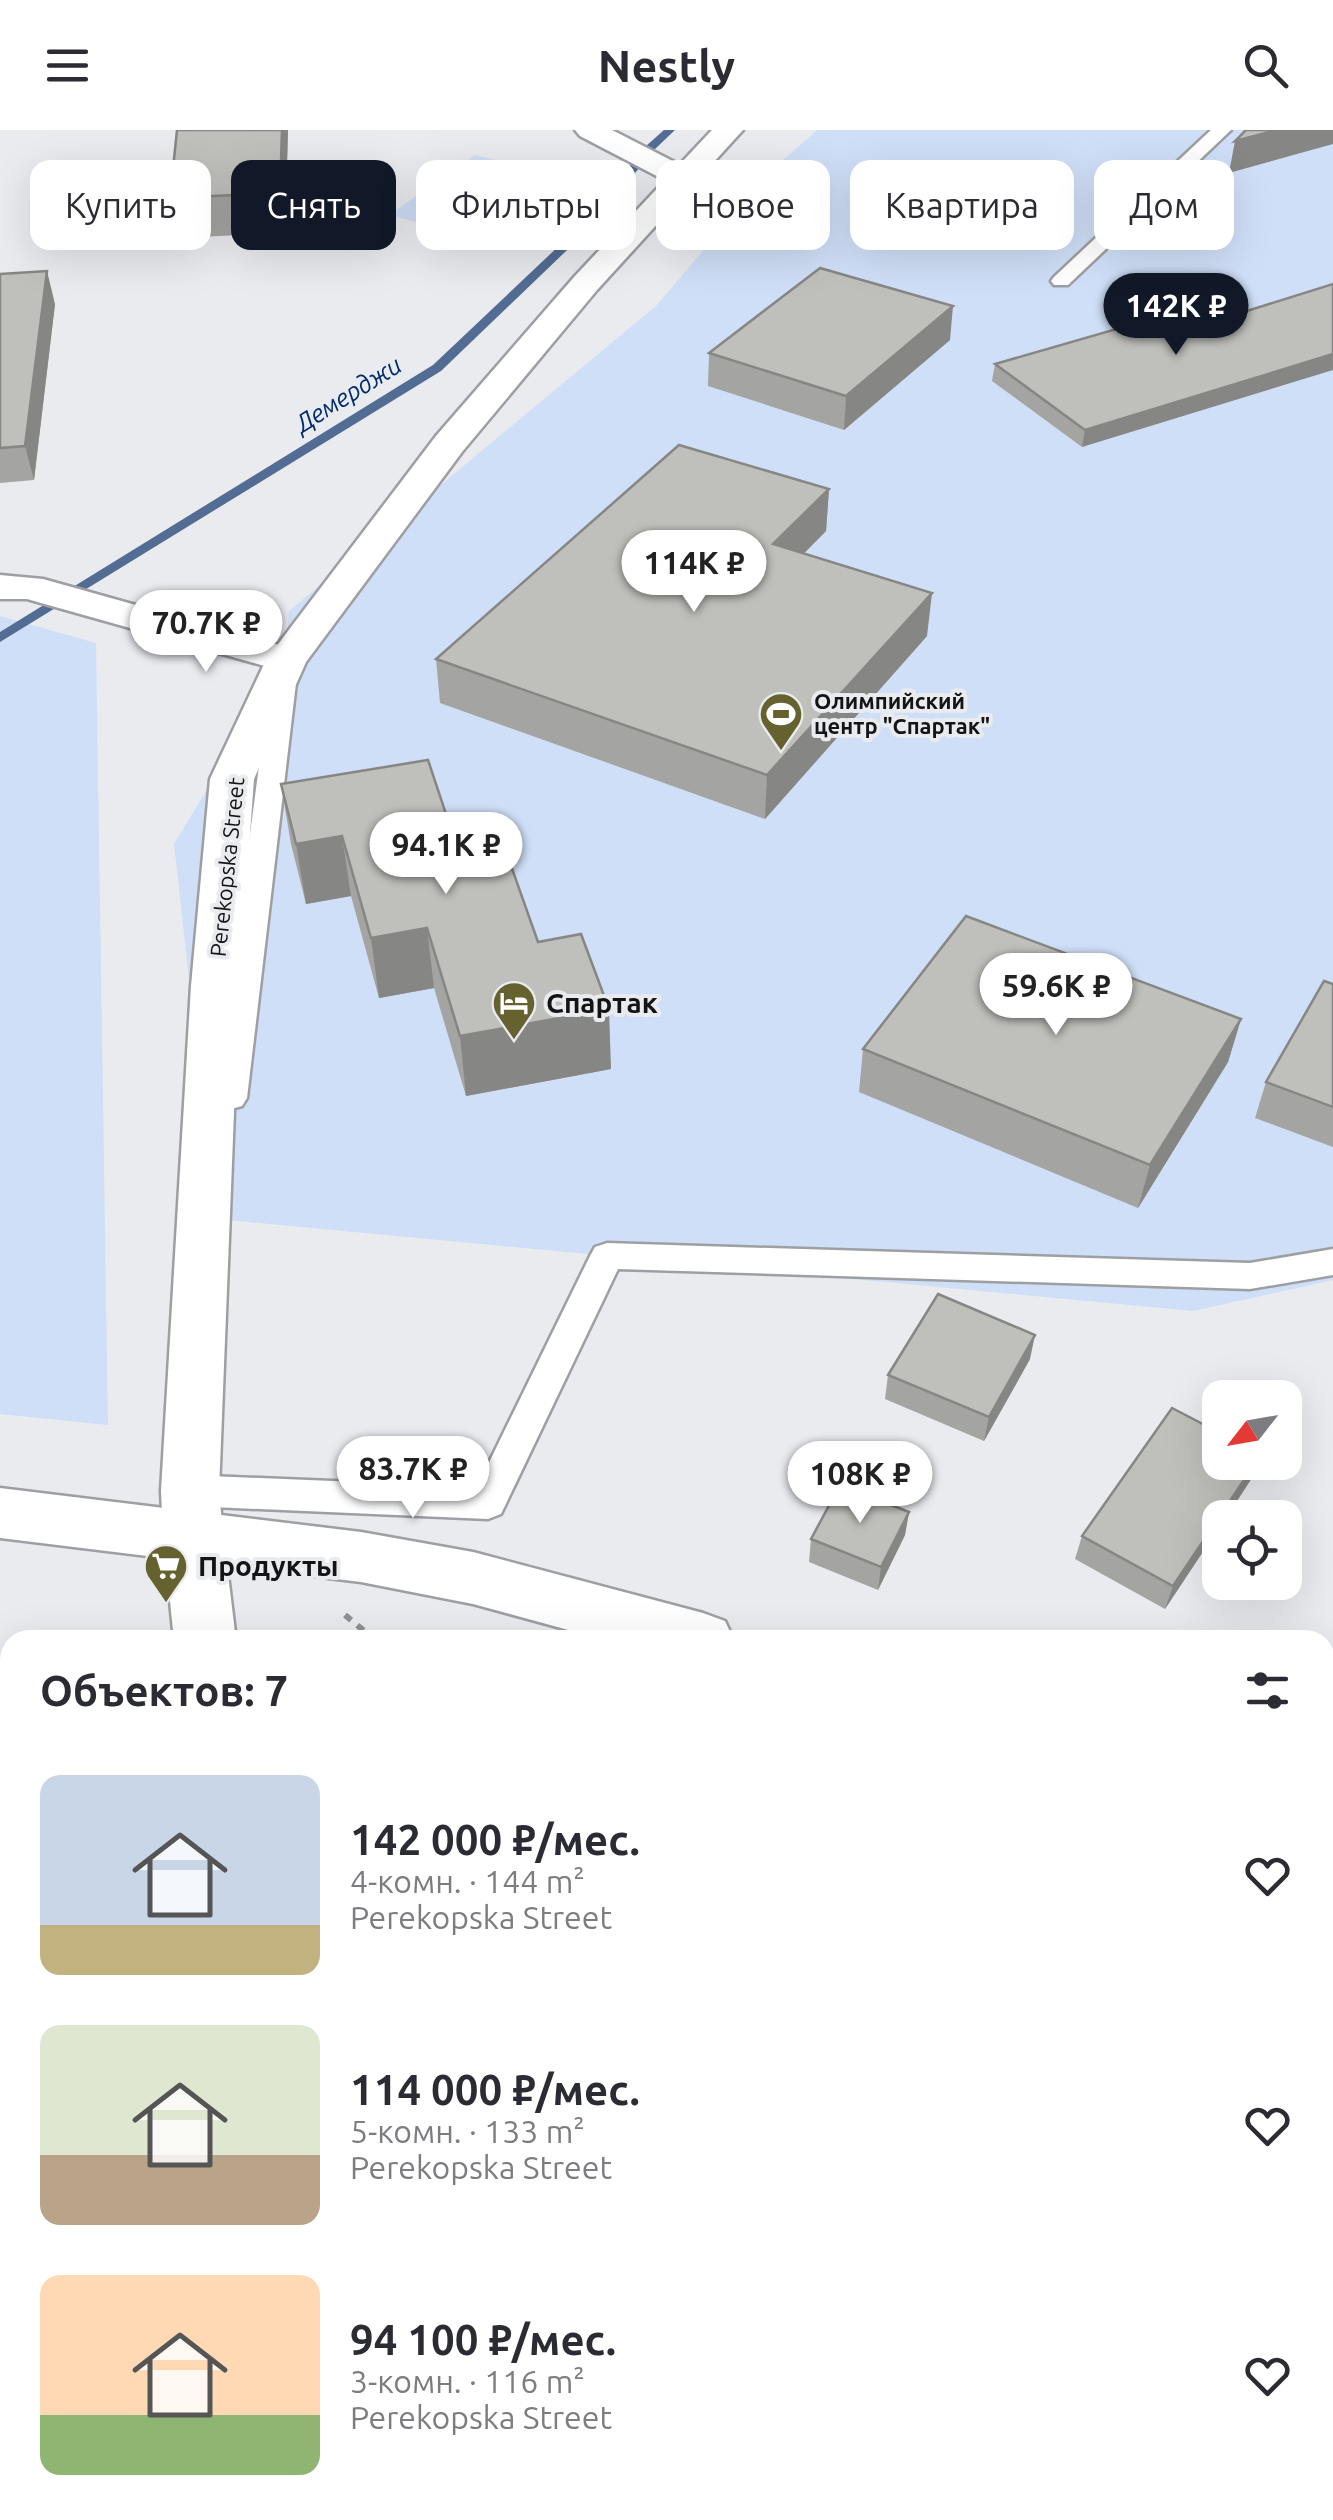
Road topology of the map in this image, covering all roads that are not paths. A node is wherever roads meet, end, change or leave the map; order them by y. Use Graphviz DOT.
graph roads {
  1 [pos="590,130"];
  2 [pos="728,130"];
  3 [pos="1222,130"];
  4 [pos="700,160"];
  5 [pos="656,164"];
  6 [pos="656,207"];
  7 [pos="1062,281"];
  8 [pos="14,587"];
  9 [pos="286,660"];
  10 [pos="1333,1262"];
  11 [pos="191,1513"];
  12 [pos="0,1514"];
  13 [pos="204,1630"];
  14 [pos="666,1630"];
  1 -- 5 [label="street"];
  2 -- 4 [label="street, Perekopska Street"];
  3 -- 7 [label="lane"];
  6 -- 9 [label="street, Perekopska Street"];
  8 -- 9 [label="street"];
  9 -- 11 [label="street, Perekopska Street"];
  10 -- 11 [label="lane"];
  11 -- 12 [label="street"];
  11 -- 13 [label="street, Perekopska Street"];
  11 -- 14 [label="street"];
}
